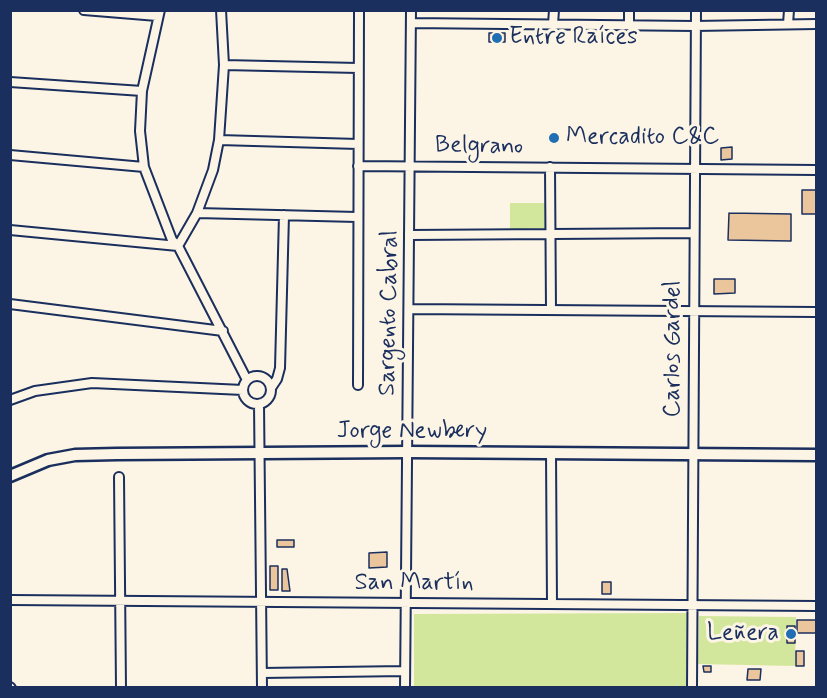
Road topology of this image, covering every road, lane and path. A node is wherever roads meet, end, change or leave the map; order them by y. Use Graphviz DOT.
graph roads {
  1 [pos="84,10"];
  2 [pos="220,10"];
  3 [pos="358,10"];
  4 [pos="411,10"];
  5 [pos="554,10"];
  6 [pos="629,10"];
  7 [pos="696,10"];
  8 [pos="789,10"];
  9 [pos="158,13"];
  10 [pos="411,23"];
  11 [pos="554,24"];
  12 [pos="788,24"];
  13 [pos="816,24"];
  14 [pos="629,25"];
  15 [pos="695,26"];
  16 [pos="224,65"];
  17 [pos="358,68"];
  18 [pos="10,82"];
  19 [pos="142,90"];
  20 [pos="219,140"];
  21 [pos="358,144"];
  22 [pos="10,154"];
  23 [pos="358,165"];
  24 [pos="411,165"];
  25 [pos="144,167"];
  26 [pos="550,167"];
  27 [pos="696,168"];
  28 [pos="816,170"];
  29 [pos="197,213"];
  30 [pos="284,215"];
  31 [pos="357,217"];
  32 [pos="10,230"];
  33 [pos="694,233"];
  34 [pos="550,234"];
  35 [pos="410,235"];
  36 [pos="178,246"];
  37 [pos="10,304"];
  38 [pos="409,309"];
  39 [pos="551,310"];
  40 [pos="693,311"];
  41 [pos="816,312"];
  42 [pos="223,331"];
  43 [pos="247,380"];
  44 [pos="358,385"];
  45 [pos="271,388"];
  46 [pos="243,390"];
  47 [pos="10,400"];
  48 [pos="259,404"];
  49 [pos="408,452"];
  50 [pos="551,454"];
  51 [pos="693,454"];
  52 [pos="260,455"];
  53 [pos="816,455"];
  54 [pos="10,476"];
  55 [pos="119,477"];
  56 [pos="10,600"];
  57 [pos="121,601"];
  58 [pos="261,603"];
  59 [pos="406,604"];
  60 [pos="552,604"];
  61 [pos="692,605"];
  62 [pos="816,606"];
  63 [pos="405,671"];
  64 [pos="262,673"];
  65 [pos="120,687"];
  66 [pos="262,687"];
  67 [pos="405,687"];
  68 [pos="692,687"];
  1 -- 9 [label="street"];
  2 -- 16 [label="street"];
  3 -- 17 [label="street"];
  4 -- 10 [label="street, Sargento Cabral"];
  5 -- 11 [label="street"];
  6 -- 14 [label="street"];
  7 -- 15 [label="street, Carlos Gardel"];
  8 -- 12 [label="street"];
  9 -- 19 [label="street"];
  10 -- 11 [label="street"];
  10 -- 24 [label="street, Sargento Cabral"];
  11 -- 14 [label="street"];
  12 -- 13 [label="street"];
  12 -- 15 [label="street"];
  14 -- 15 [label="street"];
  15 -- 27 [label="street, Carlos Gardel"];
  16 -- 17 [label="street"];
  16 -- 20 [label="street"];
  17 -- 21 [label="street"];
  18 -- 19 [label="street"];
  19 -- 25 [label="street"];
  20 -- 21 [label="street"];
  20 -- 29 [label="street"];
  21 -- 23 [label="street"];
  22 -- 25 [label="street"];
  23 -- 24 [label="street, Belgrano"];
  23 -- 31 [label="street"];
  24 -- 26 [label="street, Belgrano"];
  24 -- 35 [label="street, Sargento Cabral"];
  25 -- 36 [label="street"];
  26 -- 27 [label="street, Belgrano"];
  26 -- 34 [label="street"];
  27 -- 28 [label="street, Belgrano"];
  27 -- 33 [label="street, Carlos Gardel"];
  29 -- 30 [label="street"];
  29 -- 36 [label="street"];
  30 -- 31 [label="street"];
  30 -- 45 [label="street"];
  31 -- 44 [label="street"];
  32 -- 36 [label="street"];
  33 -- 34 [label="street"];
  33 -- 40 [label="street, Carlos Gardel"];
  34 -- 35 [label="street"];
  34 -- 39 [label="street"];
  35 -- 38 [label="street, Sargento Cabral"];
  36 -- 42 [label="street"];
  37 -- 42 [label="street"];
  38 -- 39 [label="street"];
  38 -- 49 [label="street, Sargento Cabral"];
  39 -- 40 [label="street"];
  40 -- 41 [label="street"];
  40 -- 51 [label="street, Carlos Gardel"];
  42 -- 43 [label="street"];
  43 -- 45 [label="street"];
  43 -- 46 [label="street"];
  45 -- 48 [label="street"];
  46 -- 47 [label="street"];
  46 -- 48 [label="street"];
  48 -- 52 [label="street"];
  49 -- 50 [label="main road, Jorge Newbery"];
  49 -- 52 [label="main road, Jorge Newbery"];
  49 -- 59 [label="street, Sargento Cabral"];
  50 -- 51 [label="main road, Jorge Newbery"];
  50 -- 60 [label="street"];
  51 -- 53 [label="main road, Jorge Newbery"];
  51 -- 61 [label="street, Carlos Gardel"];
  52 -- 54 [label="main road, Jorge Newbery"];
  52 -- 58 [label="street"];
  55 -- 57 [label="street"];
  56 -- 57 [label="street, San Martín"];
  57 -- 58 [label="street, San Martín"];
  57 -- 65 [label="street"];
  58 -- 59 [label="street, San Martín"];
  58 -- 64 [label="street"];
  59 -- 60 [label="street, San Martín"];
  59 -- 63 [label="street, Sargento Cabral"];
  60 -- 61 [label="street, San Martín"];
  61 -- 62 [label="street, San Martín"];
  61 -- 68 [label="street, Carlos Gardel"];
  63 -- 64 [label="street"];
  63 -- 67 [label="street, Sargento Cabral"];
  64 -- 66 [label="street"];
}
